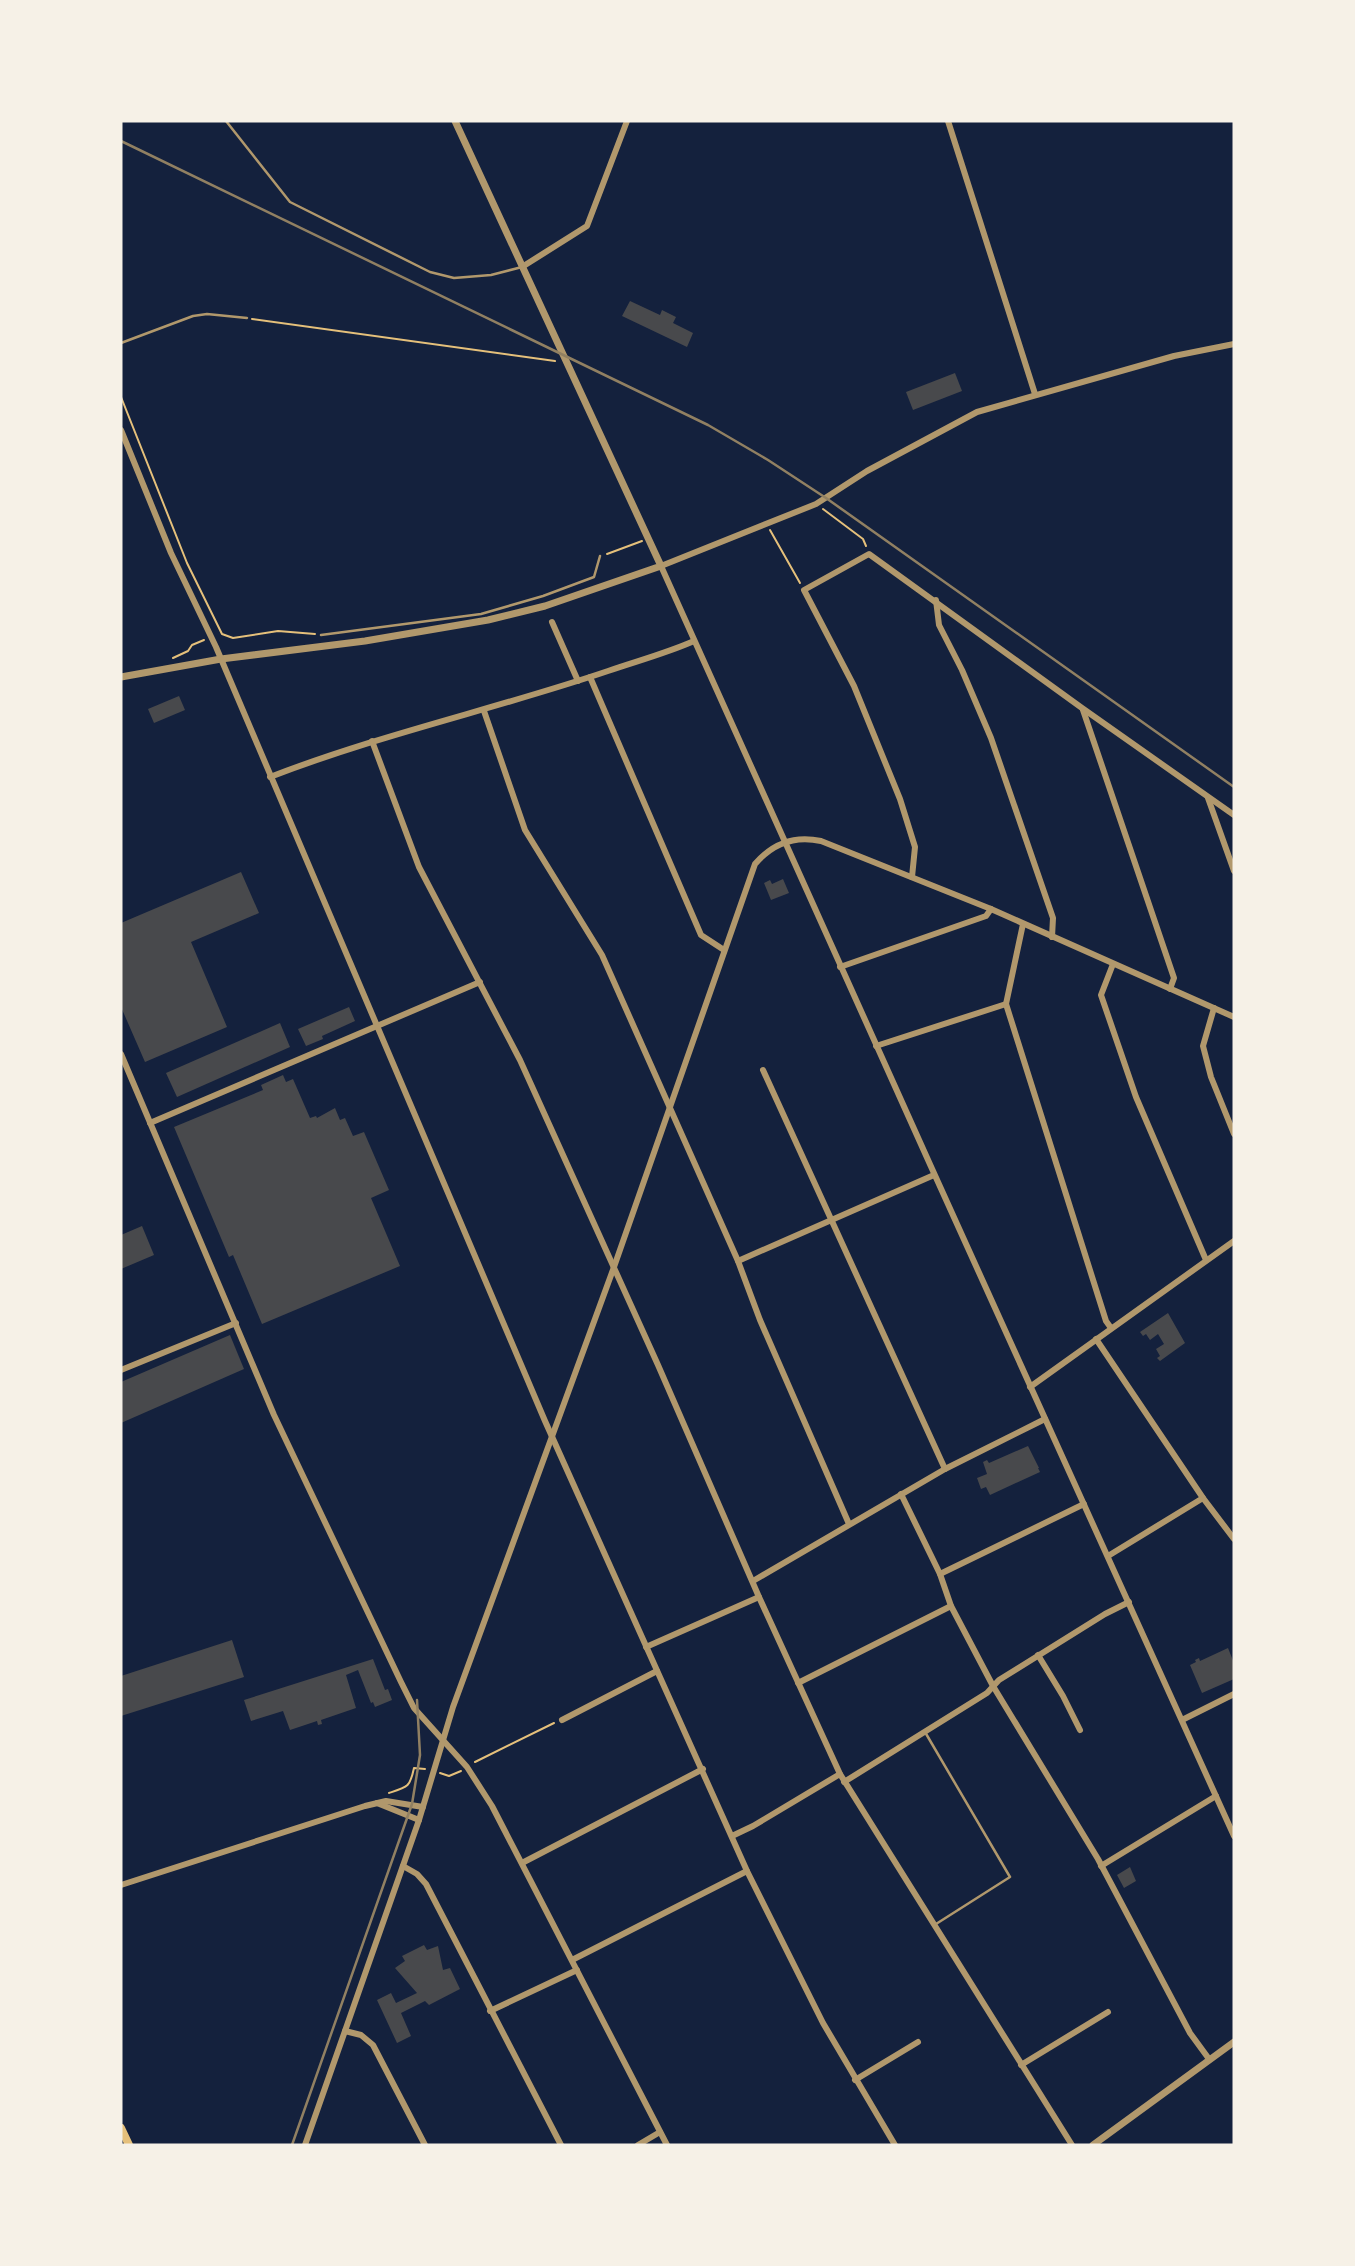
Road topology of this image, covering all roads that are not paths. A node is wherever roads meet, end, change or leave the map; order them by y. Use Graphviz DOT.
graph roads {
  1 [pos="226,121"];
  2 [pos="455,121"];
  3 [pos="627,121"];
  4 [pos="948,121"];
  5 [pos="522,267"];
  6 [pos="247,318"];
  7 [pos="121,343"];
  8 [pos="1234,344"];
  9 [pos="1035,394"];
  10 [pos="121,430"];
  11 [pos="600,556"];
  12 [pos="661,566"];
  13 [pos="936,600"];
  14 [pos="552,622"];
  15 [pos="321,635"];
  16 [pos="694,641"];
  17 [pos="221,659"];
  18 [pos="121,677"];
  19 [pos="590,677"];
  20 [pos="578,681"];
  21 [pos="1082,708"];
  22 [pos="484,710"];
  23 [pos="372,741"];
  24 [pos="271,777"];
  25 [pos="1208,796"];
  26 [pos="1234,815"];
  27 [pos="785,841"];
  28 [pos="1234,871"];
  29 [pos="912,877"];
  30 [pos="991,909"];
  31 [pos="1023,924"];
  32 [pos="1052,937"];
  33 [pos="724,950"];
  34 [pos="1113,964"];
  35 [pos="840,967"];
  36 [pos="481,982"];
  37 [pos="1170,989"];
  38 [pos="1006,1004"];
  39 [pos="1214,1008"];
  40 [pos="1234,1017"];
  41 [pos="379,1027"];
  42 [pos="876,1046"];
  43 [pos="121,1054"];
  44 [pos="762,1070"];
  45 [pos="671,1108"];
  46 [pos="150,1123"];
  47 [pos="1234,1134"];
  48 [pos="934,1175"];
  49 [pos="830,1220"];
  50 [pos="1234,1241"];
  51 [pos="1206,1260"];
  52 [pos="738,1261"];
  53 [pos="614,1267"];
  54 [pos="236,1323"];
  55 [pos="1111,1328"];
  56 [pos="1096,1339"];
  57 [pos="121,1370"];
  58 [pos="1030,1387"];
  59 [pos="1045,1419"];
  60 [pos="552,1435"];
  61 [pos="945,1469"];
  62 [pos="901,1494"];
  63 [pos="1203,1498"];
  64 [pos="1084,1504"];
  65 [pos="849,1524"];
  66 [pos="1234,1539"];
  67 [pos="1108,1556"];
  68 [pos="940,1574"];
  69 [pos="753,1581"];
  70 [pos="759,1597"];
  71 [pos="1129,1602"];
  72 [pos="951,1606"];
  73 [pos="646,1647"];
  74 [pos="1038,1655"];
  75 [pos="657,1671"];
  76 [pos="798,1684"];
  77 [pos="993,1686"];
  78 [pos="1234,1694"];
  79 [pos="562,1720"];
  80 [pos="1182,1720"];
  81 [pos="1080,1730"];
  82 [pos="924,1731"];
  83 [pos="443,1739"];
  84 [pos="703,1769"];
  85 [pos="840,1773"];
  86 [pos="845,1782"];
  87 [pos="1216,1796"];
  88 [pos="377,1803"];
  89 [pos="423,1807"];
  90 [pos="419,1820"];
  91 [pos="732,1836"];
  92 [pos="1234,1836"];
  93 [pos="522,1863"];
  94 [pos="403,1866"];
  95 [pos="1101,1866"];
  96 [pos="747,1871"];
  97 [pos="121,1885"];
  98 [pos="934,1926"];
  99 [pos="572,1960"];
  100 [pos="578,1970"];
  101 [pos="490,2011"];
  102 [pos="1108,2012"];
  103 [pos="345,2031"];
  104 [pos="918,2042"];
  105 [pos="1234,2042"];
  106 [pos="1209,2059"];
  107 [pos="1021,2065"];
  108 [pos="855,2080"];
  109 [pos="121,2127"];
  110 [pos="660,2132"];
  111 [pos="129,2145"];
  112 [pos="306,2145"];
  113 [pos="425,2145"];
  114 [pos="561,2145"];
  115 [pos="638,2145"];
  116 [pos="667,2145"];
  117 [pos="895,2145"];
  118 [pos="1072,2145"];
  119 [pos="1093,2145"];
  1 -- 5 [label="lane"];
  2 -- 5 [label="street"];
  3 -- 5 [label="street"];
  4 -- 9 [label="street"];
  5 -- 12 [label="street"];
  6 -- 7 [label="lane"];
  8 -- 9 [label="street"];
  9 -- 12 [label="street"];
  10 -- 17 [label="street"];
  11 -- 15 [label="lane"];
  12 -- 16 [label="street"];
  12 -- 17 [label="street"];
  13 -- 21 [label="street"];
  13 -- 29 [label="street"];
  13 -- 32 [label="street"];
  14 -- 20 [label="street"];
  16 -- 19 [label="street"];
  16 -- 27 [label="street"];
  17 -- 18 [label="street"];
  17 -- 24 [label="street"];
  19 -- 20 [label="street"];
  19 -- 33 [label="street"];
  20 -- 22 [label="street"];
  21 -- 25 [label="street"];
  21 -- 37 [label="street"];
  22 -- 23 [label="street"];
  22 -- 45 [label="street"];
  23 -- 24 [label="street"];
  23 -- 36 [label="street"];
  24 -- 41 [label="street"];
  25 -- 26 [label="street"];
  25 -- 28 [label="street"];
  27 -- 29 [label="street"];
  27 -- 33 [label="street"];
  27 -- 35 [label="street"];
  29 -- 30 [label="street"];
  30 -- 31 [label="street"];
  30 -- 35 [label="street"];
  31 -- 32 [label="street"];
  31 -- 38 [label="street"];
  32 -- 34 [label="street"];
  33 -- 45 [label="street"];
  34 -- 37 [label="street"];
  34 -- 51 [label="street"];
  35 -- 42 [label="street"];
  36 -- 41 [label="street"];
  36 -- 53 [label="street"];
  37 -- 39 [label="street"];
  38 -- 42 [label="street"];
  38 -- 55 [label="street"];
  39 -- 40 [label="street"];
  39 -- 47 [label="street"];
  41 -- 46 [label="street"];
  41 -- 60 [label="street"];
  42 -- 48 [label="street"];
  43 -- 46 [label="street"];
  44 -- 49 [label="street"];
  45 -- 52 [label="street"];
  45 -- 53 [label="street"];
  46 -- 54 [label="street"];
  48 -- 49 [label="street"];
  48 -- 58 [label="street"];
  49 -- 52 [label="street"];
  49 -- 61 [label="street"];
  50 -- 51 [label="street"];
  51 -- 55 [label="street"];
  52 -- 65 [label="street"];
  53 -- 60 [label="street"];
  53 -- 69 [label="street"];
  54 -- 57 [label="street"];
  54 -- 83 [label="street"];
  55 -- 56 [label="street"];
  56 -- 58 [label="street"];
  56 -- 63 [label="street"];
  58 -- 59 [label="street"];
  59 -- 61 [label="street"];
  59 -- 64 [label="street"];
  60 -- 73 [label="street"];
  60 -- 83 [label="street"];
  61 -- 62 [label="street"];
  62 -- 65 [label="street"];
  62 -- 68 [label="street"];
  63 -- 66 [label="street"];
  63 -- 67 [label="street"];
  64 -- 67 [label="street"];
  64 -- 68 [label="street"];
  65 -- 69 [label="street"];
  67 -- 71 [label="street"];
  68 -- 72 [label="street"];
  69 -- 70 [label="street"];
  70 -- 73 [label="street"];
  70 -- 76 [label="street"];
  71 -- 74 [label="street"];
  71 -- 80 [label="street"];
  72 -- 76 [label="street"];
  72 -- 77 [label="street"];
  73 -- 75 [label="street"];
  74 -- 77 [label="street"];
  74 -- 81 [label="street"];
  75 -- 79 [label="street"];
  75 -- 84 [label="street"];
  76 -- 85 [label="street"];
  77 -- 82 [label="street"];
  77 -- 95 [label="street"];
  78 -- 80 [label="street"];
  80 -- 87 [label="street"];
  82 -- 86 [label="street"];
  82 -- 98 [label="lane"];
  83 -- 89 [label="street"];
  83 -- 93 [label="street"];
  84 -- 91 [label="street"];
  84 -- 93 [label="street"];
  85 -- 86 [label="street"];
  85 -- 91 [label="street"];
  86 -- 98 [label="street"];
  87 -- 92 [label="street"];
  87 -- 95 [label="street"];
  88 -- 89 [label="street"];
  88 -- 90 [label="street"];
  88 -- 97 [label="street"];
  89 -- 90 [label="street"];
  90 -- 94 [label="street"];
  91 -- 96 [label="street"];
  93 -- 99 [label="street"];
  94 -- 101 [label="street"];
  94 -- 103 [label="street"];
  95 -- 106 [label="street"];
  96 -- 99 [label="street"];
  96 -- 108 [label="street"];
  98 -- 107 [label="street"];
  99 -- 100 [label="street"];
  100 -- 101 [label="street"];
  100 -- 110 [label="street"];
  101 -- 114 [label="street"];
  102 -- 107 [label="street"];
  103 -- 112 [label="street"];
  103 -- 113 [label="street"];
  104 -- 108 [label="street"];
  105 -- 106 [label="street"];
  106 -- 119 [label="street"];
  107 -- 118 [label="street"];
  108 -- 117 [label="street"];
  109 -- 111 [label="main road"];
  110 -- 115 [label="street"];
  110 -- 116 [label="street"];
}
